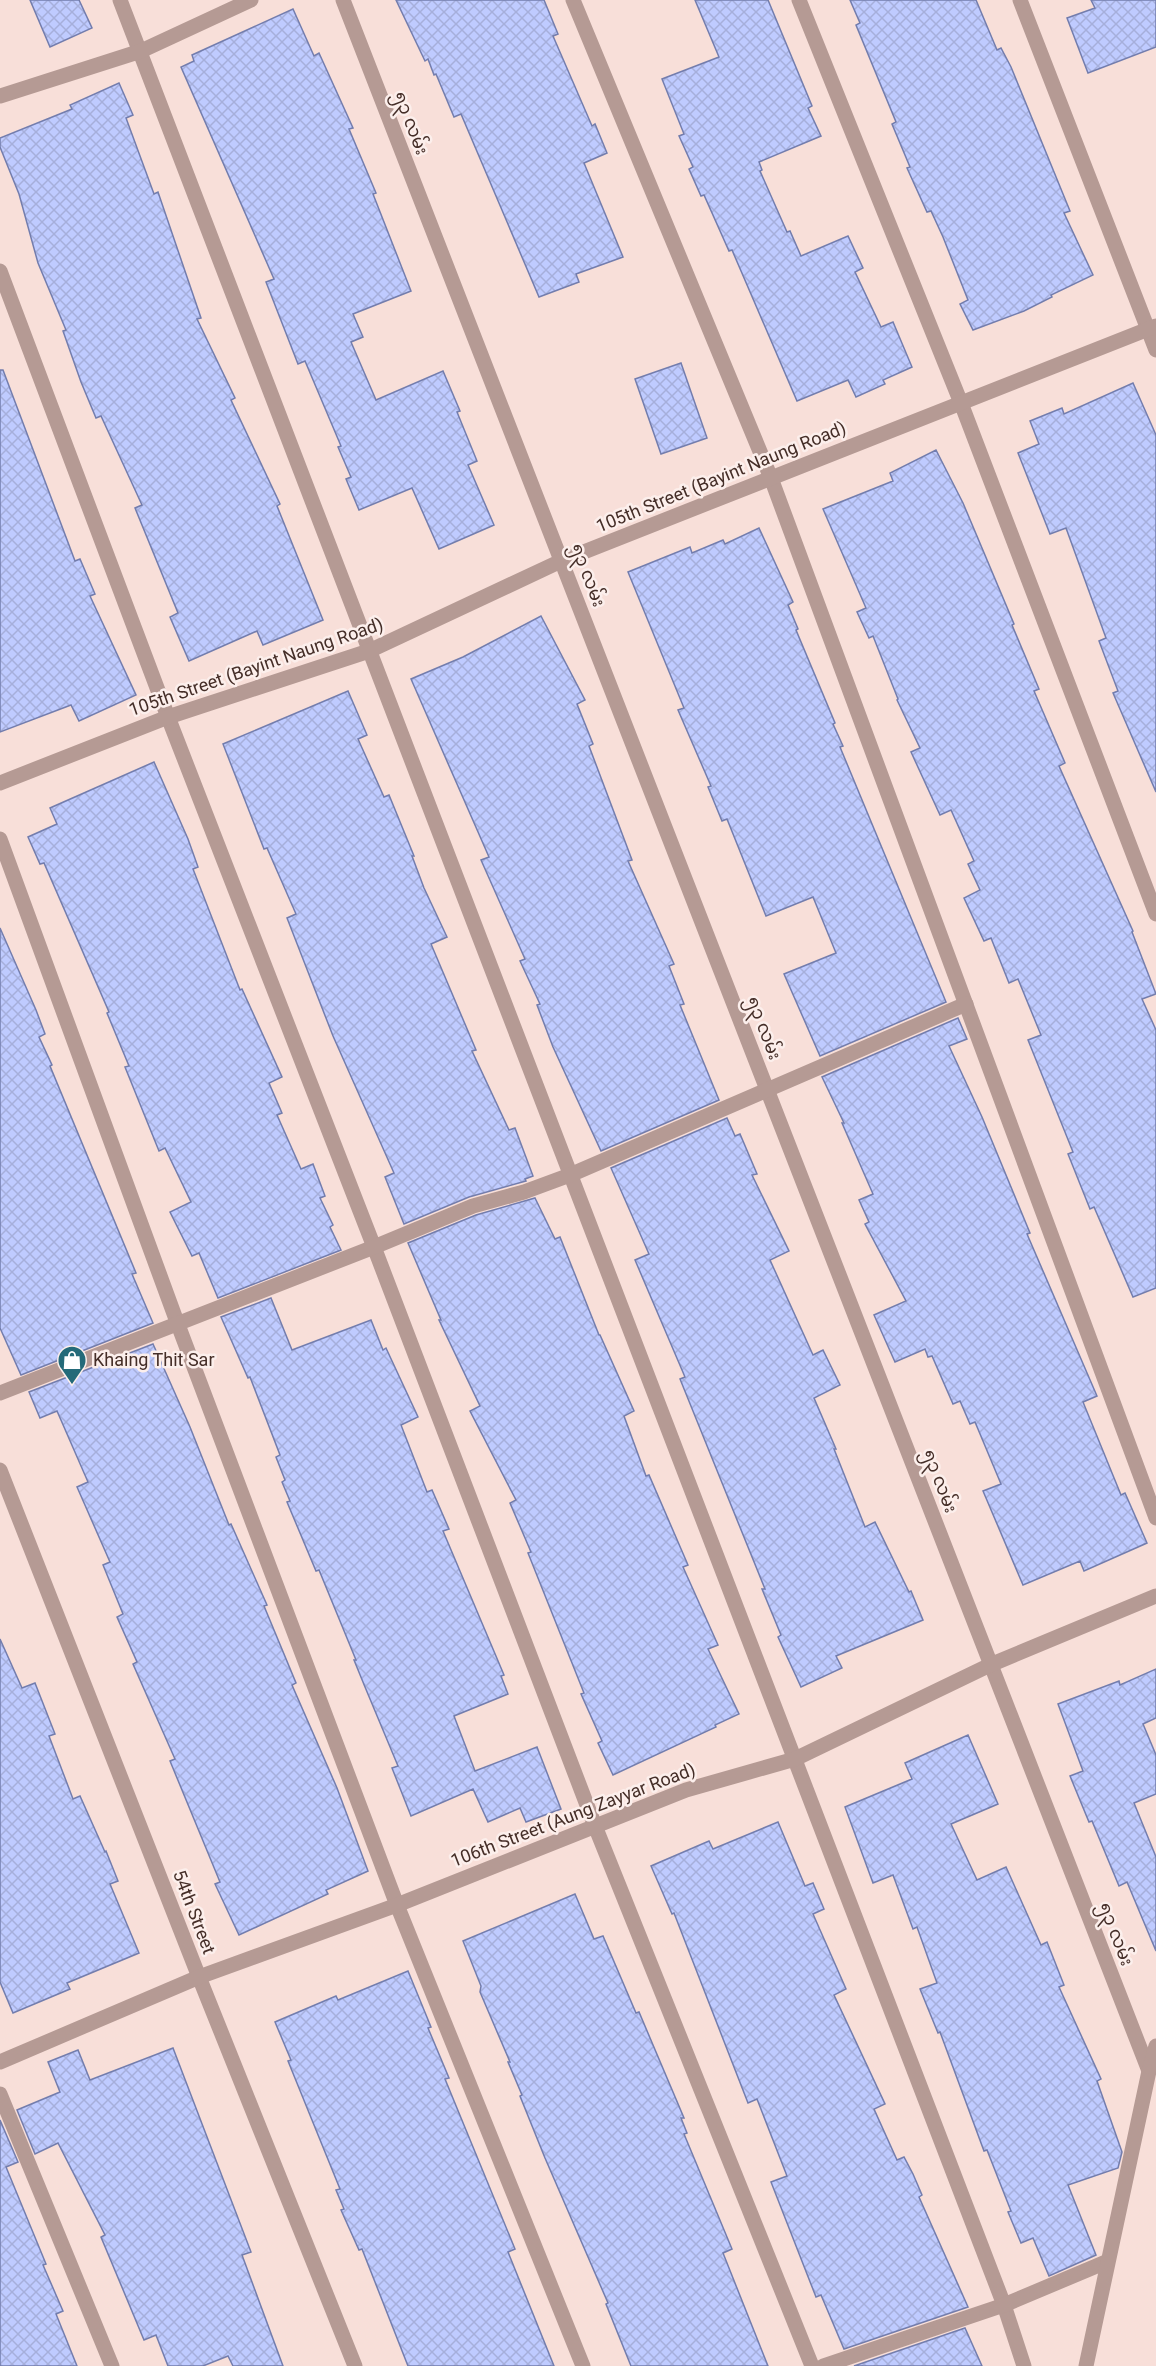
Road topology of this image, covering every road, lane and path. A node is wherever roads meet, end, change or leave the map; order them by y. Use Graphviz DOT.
graph roads {
  1 [pos="120,0"];
  2 [pos="251,0"];
  3 [pos="343,0"];
  4 [pos="573,0"];
  5 [pos="799,0"];
  6 [pos="1020,0"];
  7 [pos="141,51"];
  8 [pos="0,96"];
  9 [pos="0,271"];
  10 [pos="1152,327"];
  11 [pos="1156,350"];
  12 [pos="961,403"];
  13 [pos="771,478"];
  14 [pos="561,561"];
  15 [pos="369,651"];
  16 [pos="168,717"];
  17 [pos="0,783"];
  18 [pos="0,839"];
  19 [pos="1156,914"];
  20 [pos="966,1004"];
  21 [pos="768,1090"];
  22 [pos="570,1176"];
  23 [pos="374,1247"];
  24 [pos="177,1322"];
  25 [pos="0,1393"];
  26 [pos="0,1470"];
  27 [pos="1156,1518"];
  28 [pos="1156,1596"];
  29 [pos="990,1665"];
  30 [pos="795,1759"];
  31 [pos="595,1827"];
  32 [pos="397,1905"];
  33 [pos="199,1977"];
  34 [pos="1156,2046"];
  35 [pos="0,2062"];
  36 [pos="1149,2071"];
  37 [pos="0,2094"];
  38 [pos="1106,2262"];
  39 [pos="1004,2306"];
  40 [pos="112,2366"];
  41 [pos="355,2366"];
  42 [pos="583,2366"];
  43 [pos="812,2366"];
  44 [pos="823,2366"];
  45 [pos="1024,2366"];
  46 [pos="1086,2366"];
  1 -- 7 [label="street"];
  2 -- 7 [label="street"];
  3 -- 14 [label="street, ၅၃ လမ်း"];
  4 -- 13 [label="street"];
  5 -- 12 [label="street"];
  6 -- 10 [label="street"];
  7 -- 8 [label="street"];
  7 -- 15 [label="street"];
  9 -- 16 [label="street"];
  10 -- 11 [label="street"];
  10 -- 12 [label="street, 105th Street (Bayint Naung Road)"];
  12 -- 13 [label="street, 105th Street (Bayint Naung Road)"];
  12 -- 19 [label="street"];
  13 -- 14 [label="street, 105th Street (Bayint Naung Road)"];
  13 -- 20 [label="street"];
  14 -- 15 [label="street, 105th Street (Bayint Naung Road)"];
  14 -- 21 [label="street, ၅၃ လမ်း"];
  15 -- 16 [label="street, 105th Street (Bayint Naung Road)"];
  15 -- 22 [label="street"];
  16 -- 17 [label="street, 105th Street (Bayint Naung Road)"];
  16 -- 23 [label="street"];
  18 -- 24 [label="street"];
  20 -- 21 [label="street"];
  20 -- 27 [label="street"];
  21 -- 22 [label="street"];
  21 -- 29 [label="street, ၅၃ လမ်း"];
  22 -- 23 [label="street"];
  22 -- 30 [label="street"];
  23 -- 24 [label="street"];
  23 -- 31 [label="street"];
  24 -- 25 [label="street"];
  24 -- 32 [label="street"];
  26 -- 33 [label="street, 54th Street"];
  28 -- 29 [label="street, 106th Street (Aung Zayyar Road)"];
  29 -- 30 [label="street, 106th Street (Aung Zayyar Road)"];
  29 -- 36 [label="street, ၅၃ လမ်း"];
  30 -- 31 [label="street, 106th Street (Aung Zayyar Road)"];
  30 -- 39 [label="street"];
  31 -- 32 [label="street, 106th Street (Aung Zayyar Road)"];
  31 -- 43 [label="street"];
  32 -- 33 [label="street, 106th Street (Aung Zayyar Road)"];
  32 -- 42 [label="street"];
  33 -- 35 [label="street, 106th Street (Aung Zayyar Road)"];
  33 -- 41 [label="street, 54th Street"];
  34 -- 36 [label="street"];
  36 -- 38 [label="street"];
  37 -- 40 [label="street"];
  38 -- 39 [label="street"];
  38 -- 46 [label="street"];
  39 -- 44 [label="street"];
  39 -- 45 [label="street"];
}
